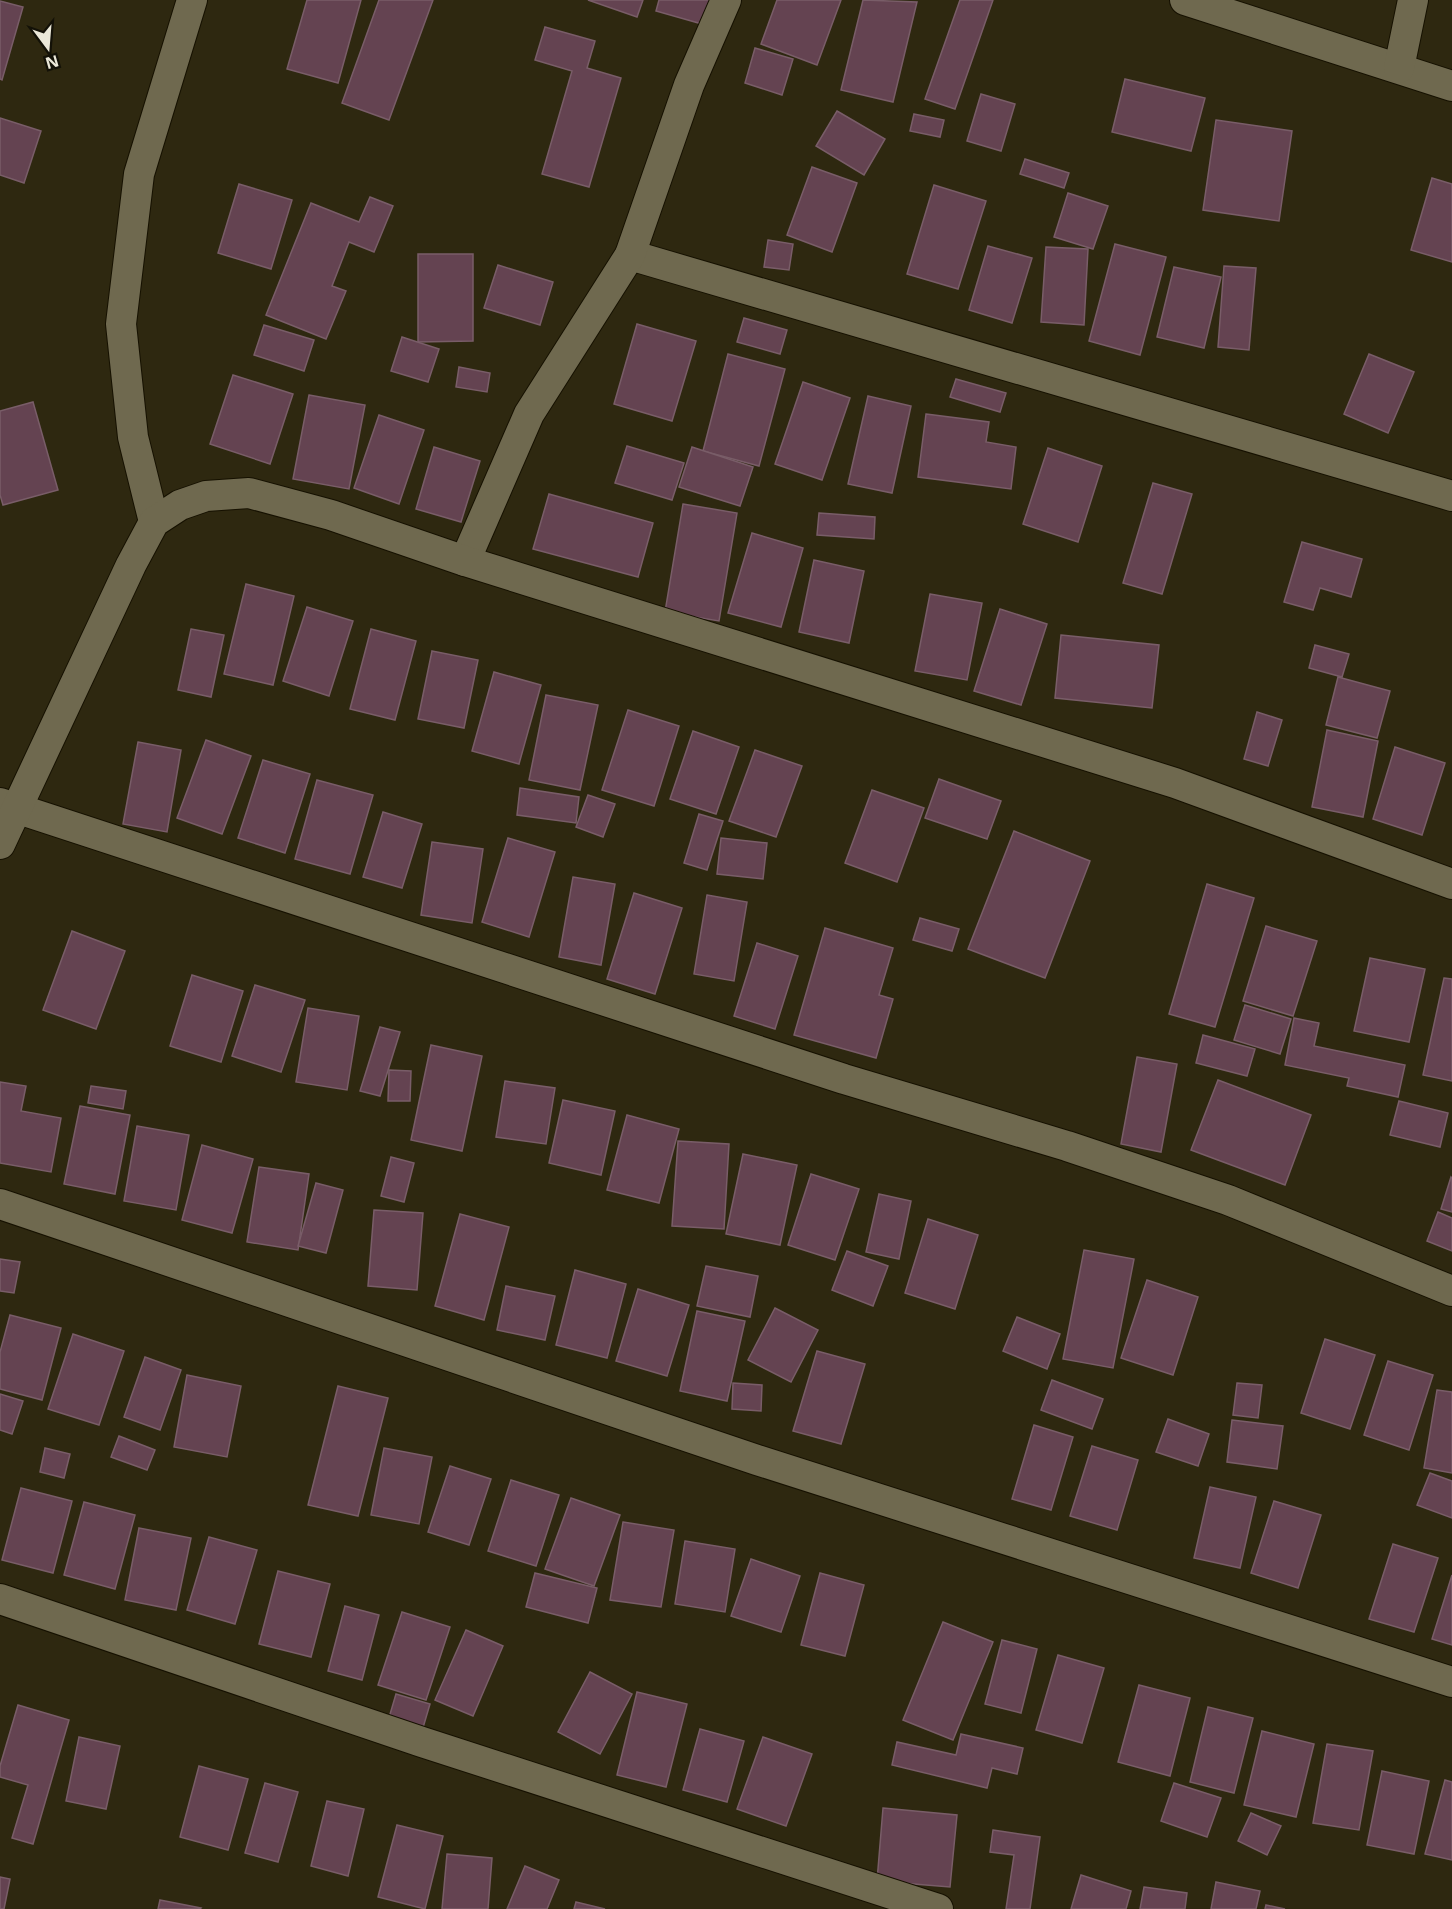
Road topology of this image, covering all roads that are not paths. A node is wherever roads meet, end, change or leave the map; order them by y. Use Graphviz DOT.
graph roads {
  1 [pos="192,0"];
  2 [pos="726,0"];
  3 [pos="1185,0"];
  4 [pos="1413,0"];
  5 [pos="1399,68"];
  6 [pos="1452,86"];
  7 [pos="630,255"];
  8 [pos="1452,496"];
  9 [pos="154,522"];
  10 [pos="465,561"];
  11 [pos="9,806"];
  12 [pos="0,844"];
  13 [pos="1452,884"];
  14 [pos="0,1204"];
  15 [pos="1452,1291"];
  16 [pos="0,1599"];
  17 [pos="1452,1682"];
  18 [pos="938,1909"];
  1 -- 9 [label="street"];
  2 -- 7 [label="street"];
  3 -- 5 [label="street"];
  4 -- 5 [label="street"];
  5 -- 6 [label="street"];
  7 -- 8 [label="street"];
  7 -- 10 [label="street"];
  9 -- 10 [label="street"];
  9 -- 11 [label="street"];
  10 -- 13 [label="street"];
  11 -- 12 [label="street"];
  11 -- 15 [label="street"];
  14 -- 17 [label="street"];
  16 -- 18 [label="street"];
}
